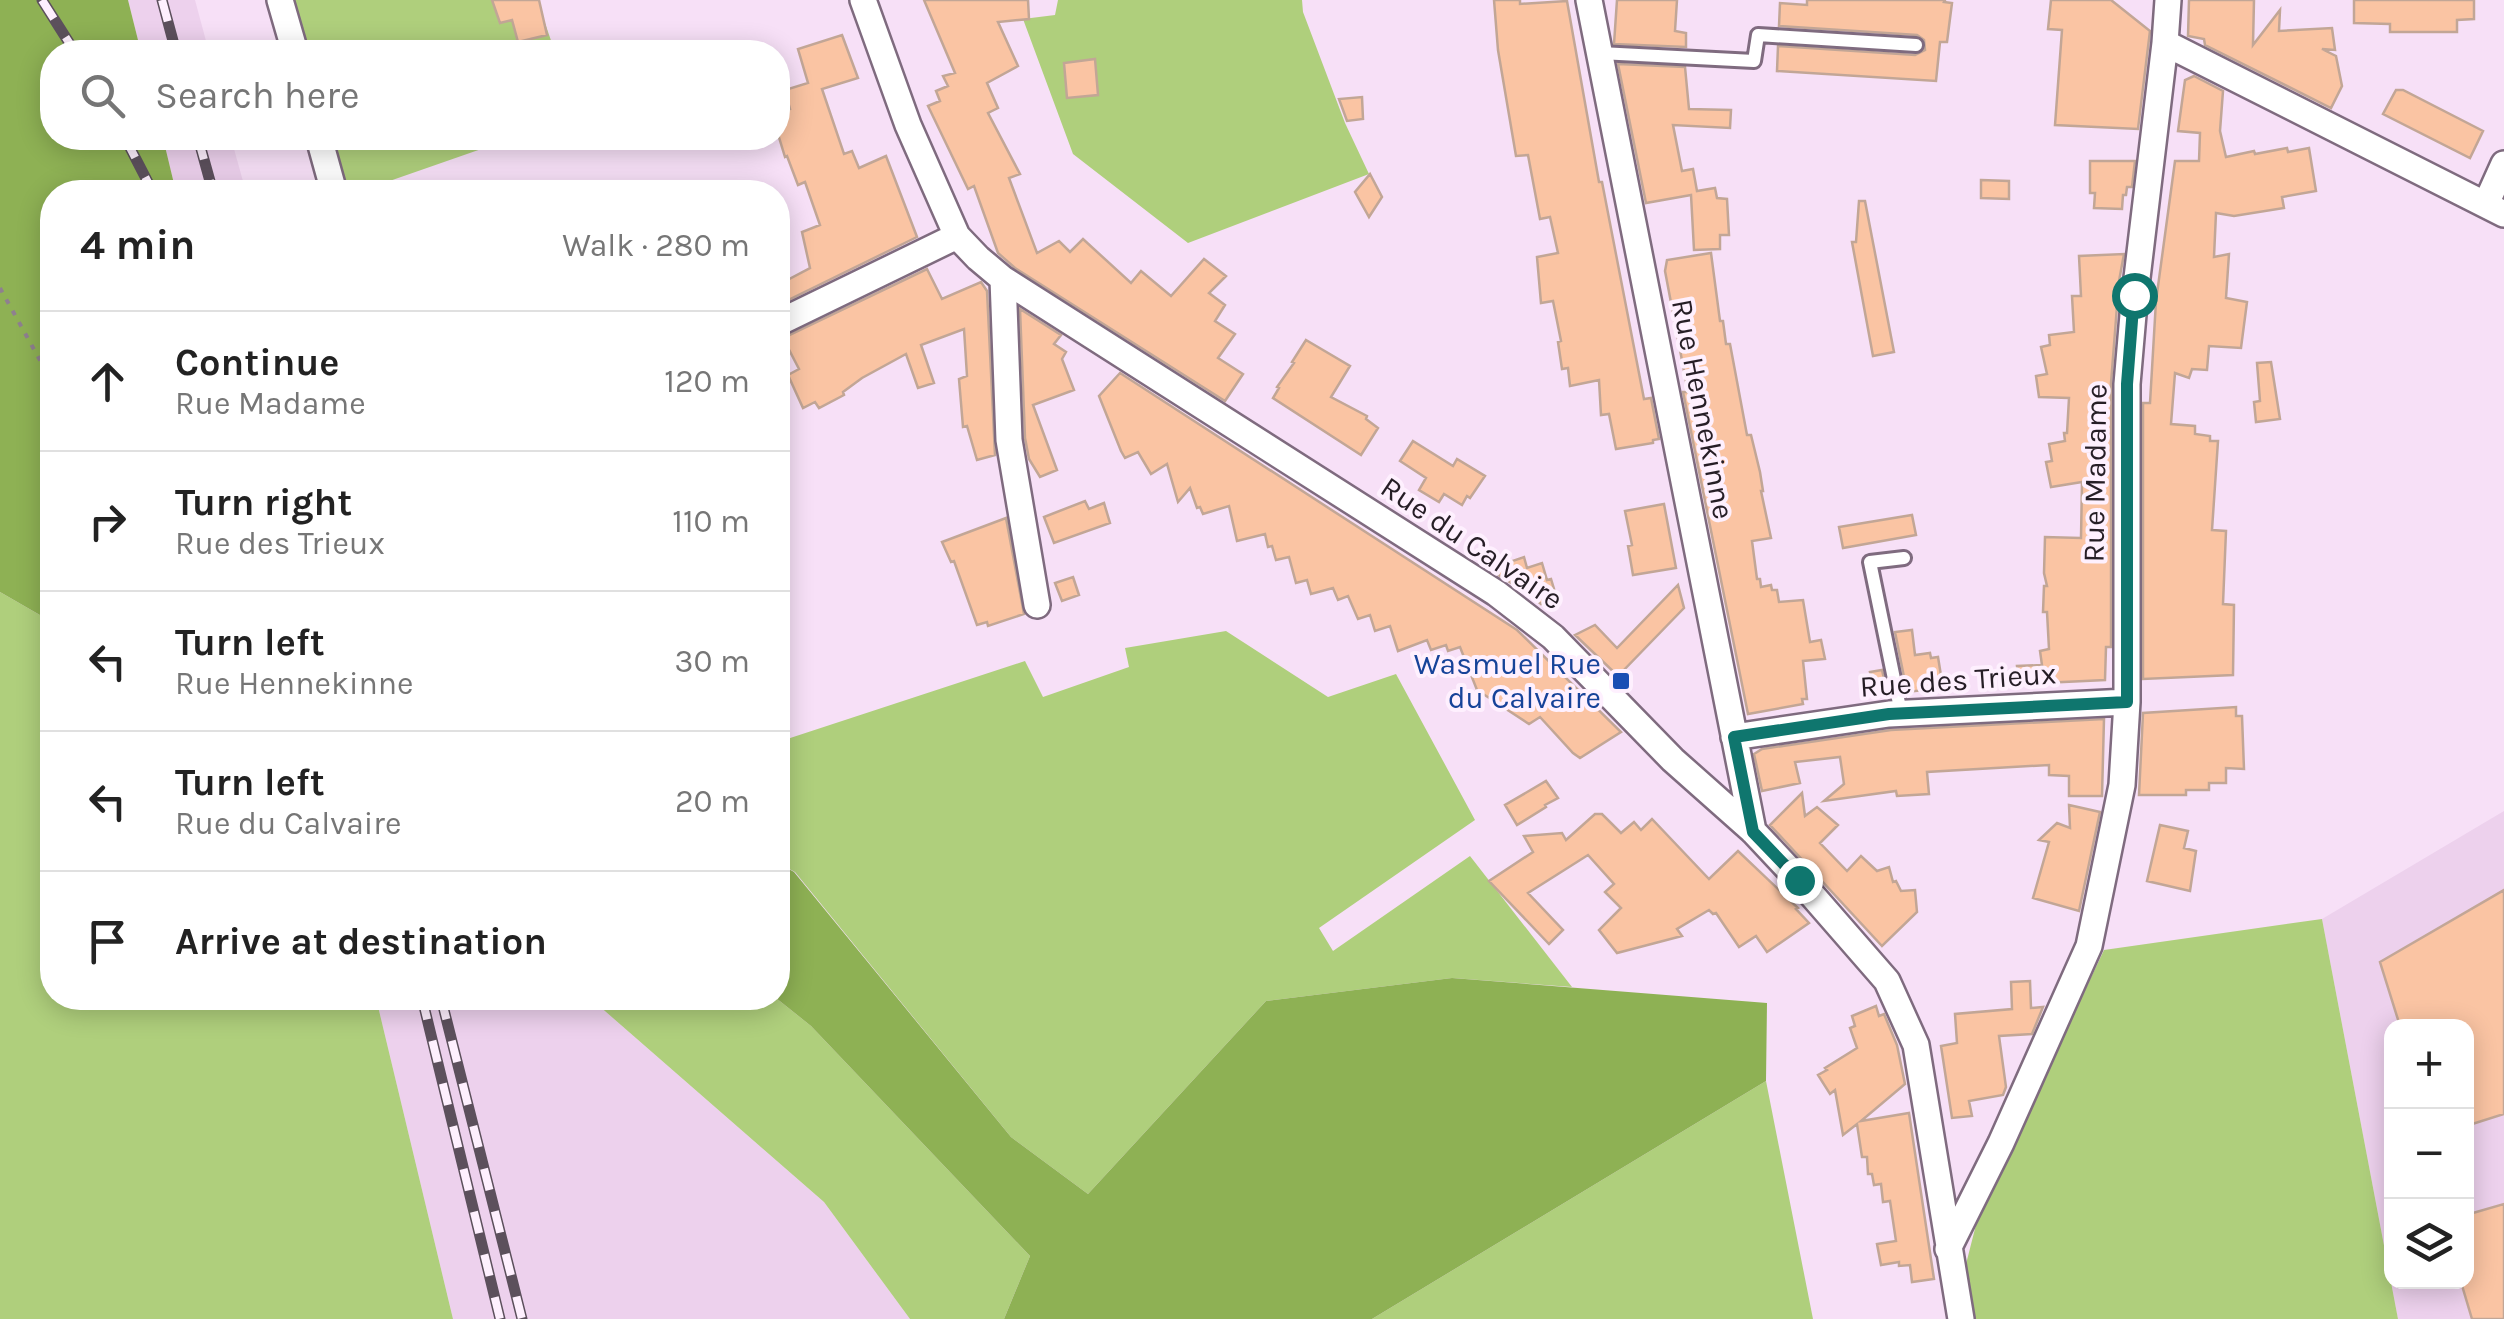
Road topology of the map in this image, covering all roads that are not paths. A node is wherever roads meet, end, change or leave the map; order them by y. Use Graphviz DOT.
graph roads {
  1 [pos="280,0"];
  2 [pos="1589,0"];
  3 [pos="865,1"];
  4 [pos="2161,5"];
  5 [pos="292,40"];
  6 [pos="2165,43"];
  7 [pos="1916,44"];
  8 [pos="1600,54"];
  9 [pos="322,150"];
  10 [pos="2504,164"];
  11 [pos="331,180"];
  12 [pos="2495,209"];
  13 [pos="957,236"];
  14 [pos="1003,279"];
  15 [pos="790,317"];
  16 [pos="1904,558"];
  17 [pos="1037,606"];
  18 [pos="2127,702"];
  19 [pos="1901,713"];
  20 [pos="1734,737"];
  21 [pos="1753,832"];
  22 [pos="1948,1249"];
  23 [pos="1961,1319"];
  1 -- 5 [label="street"];
  2 -- 8 [label="street, Rue Hennekinne"];
  3 -- 13 [label="street"];
  4 -- 6 [label="street, Rue Madame"];
  6 -- 12 [label="street"];
  6 -- 18 [label="street, Rue Madame"];
  7 -- 8 [label="lane"];
  8 -- 20 [label="street, Rue Hennekinne"];
  9 -- 11 [label="street"];
  10 -- 12 [label="street"];
  13 -- 14 [label="street, Rue du Calvaire"];
  13 -- 15 [label="street"];
  14 -- 17 [label="street"];
  14 -- 21 [label="street, Rue du Calvaire"];
  16 -- 19 [label="lane"];
  18 -- 19 [label="street, Rue des Trieux"];
  18 -- 22 [label="street, Rue Madame"];
  19 -- 20 [label="street, Rue des Trieux"];
  20 -- 21 [label="street, Rue Hennekinne"];
  21 -- 22 [label="street, Rue du Calvaire"];
  22 -- 23 [label="street, Rue du Calvaire"];
}
